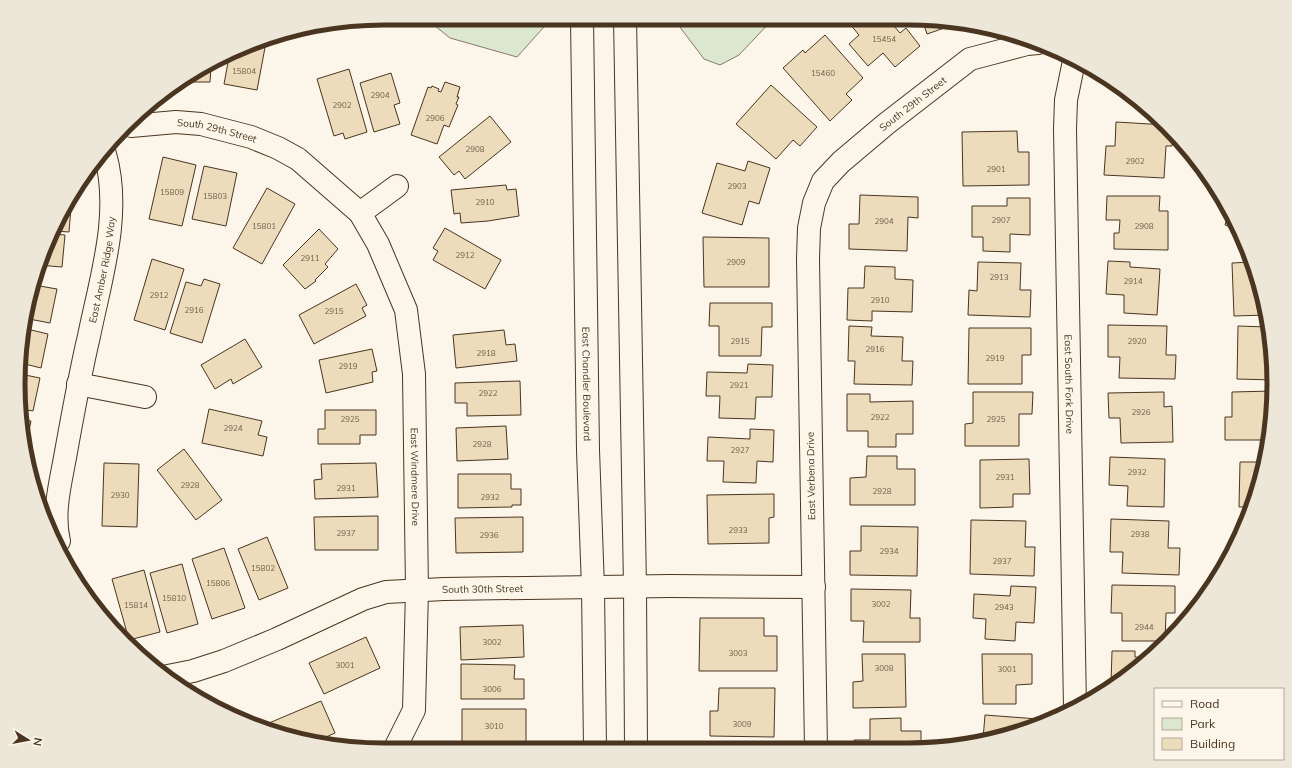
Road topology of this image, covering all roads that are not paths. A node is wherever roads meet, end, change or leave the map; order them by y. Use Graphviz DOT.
graph roads {
  1 [pos="582,25"];
  2 [pos="624,25"];
  3 [pos="1025,45"];
  4 [pos="1073,65"];
  5 [pos="135,126"];
  6 [pos="105,157"];
  7 [pos="298,159"];
  8 [pos="397,186"];
  9 [pos="814,203"];
  10 [pos="360,213"];
  11 [pos="78,384"];
  12 [pos="145,397"];
  13 [pos="56,530"];
  14 [pos="635,587"];
  15 [pos="814,587"];
  16 [pos="593,588"];
  17 [pos="417,590"];
  18 [pos="174,675"];
  19 [pos="1075,702"];
  20 [pos="398,743"];
  21 [pos="595,743"];
  22 [pos="636,743"];
  23 [pos="816,743"];
  1 -- 16 [label="street, East Chandler Boulevard"];
  2 -- 14 [label="street"];
  3 -- 9 [label="street, South 29th Street"];
  4 -- 19 [label="street, East South Fork Drive"];
  5 -- 7 [label="street, South 29th Street"];
  6 -- 11 [label="street, East Amber Ridge Way"];
  7 -- 10 [label="street, East Windmere Drive"];
  8 -- 10 [label="street"];
  9 -- 15 [label="street, East Verbena Drive"];
  10 -- 17 [label="street, East Windmere Drive"];
  11 -- 12 [label="street"];
  11 -- 13 [label="street, East Amber Ridge Way"];
  14 -- 15 [label="street, South 30th Street"];
  14 -- 16 [label="street, South 30th Street"];
  14 -- 22 [label="street"];
  15 -- 23 [label="street, East Verbena Drive"];
  16 -- 17 [label="street, South 30th Street"];
  16 -- 21 [label="street, East Chandler Boulevard"];
  17 -- 18 [label="street, South 30th Street"];
  17 -- 20 [label="street, East Windmere Drive"];
}
